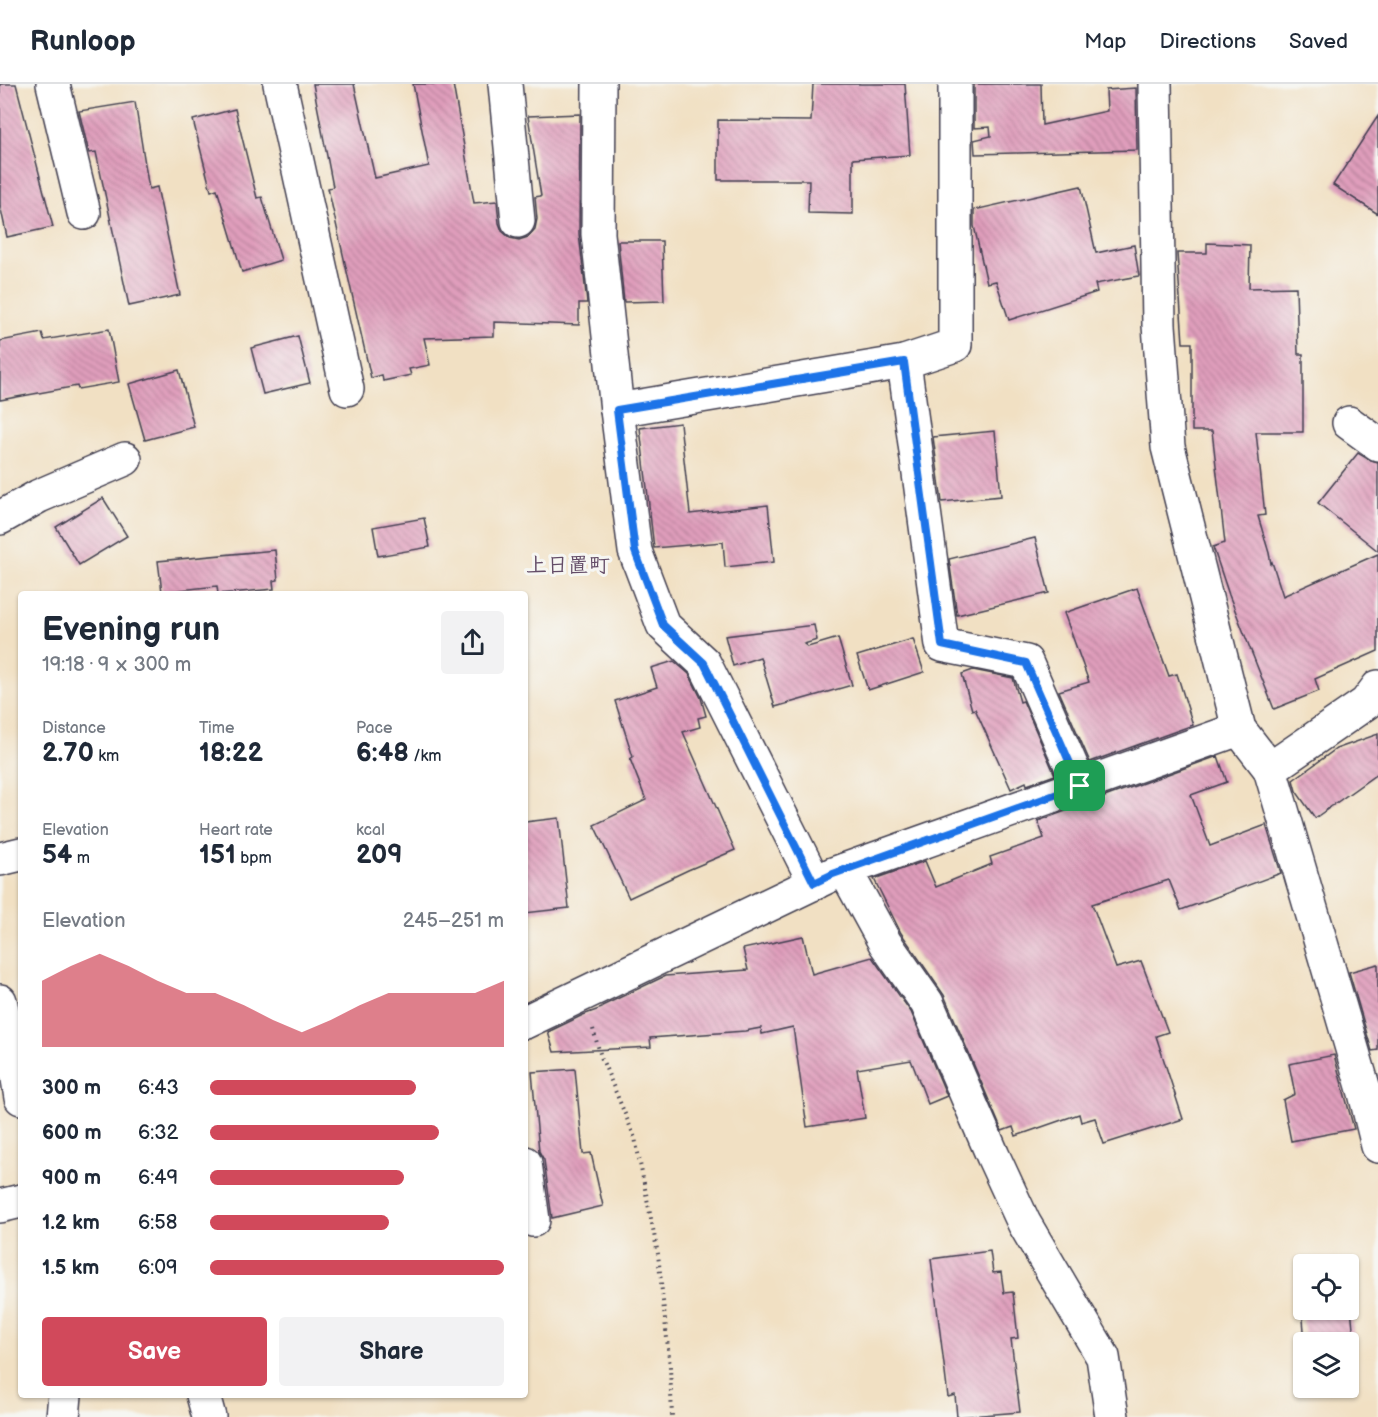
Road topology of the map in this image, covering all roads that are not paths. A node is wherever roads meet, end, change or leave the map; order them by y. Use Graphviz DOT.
graph roads {
  1 [pos="53,84"];
  2 [pos="280,84"];
  3 [pos="505,84"];
  4 [pos="599,84"];
  5 [pos="955,84"];
  6 [pos="1155,84"];
  7 [pos="84,213"];
  8 [pos="519,221"];
  9 [pos="904,362"];
  10 [pos="347,389"];
  11 [pos="617,410"];
  12 [pos="1349,423"];
  13 [pos="1378,444"];
  14 [pos="125,459"];
  15 [pos="0,518"];
  16 [pos="1378,687"];
  17 [pos="1239,729"];
  18 [pos="1270,769"];
  19 [pos="1080,786"];
  20 [pos="18,855"];
  21 [pos="0,859"];
  22 [pos="845,870"];
  23 [pos="814,883"];
  24 [pos="0,1001"];
  25 [pos="528,1021"];
  26 [pos="18,1079"];
  27 [pos="1378,1146"];
  28 [pos="528,1184"];
  29 [pos="18,1202"];
  30 [pos="0,1206"];
  31 [pos="533,1220"];
  32 [pos="65,1398"];
  33 [pos="203,1398"];
  34 [pos="63,1417"];
  35 [pos="209,1417"];
  36 [pos="1112,1417"];
  1 -- 7 [label="street"];
  2 -- 10 [label="street"];
  3 -- 8 [label="street"];
  4 -- 11 [label="street"];
  5 -- 9 [label="street"];
  6 -- 17 [label="street"];
  9 -- 11 [label="street"];
  9 -- 19 [label="street"];
  11 -- 23 [label="street"];
  12 -- 13 [label="street"];
  14 -- 15 [label="street"];
  16 -- 18 [label="street"];
  17 -- 18 [label="street"];
  17 -- 19 [label="street"];
  18 -- 27 [label="street"];
  19 -- 22 [label="street"];
  20 -- 21 [label="street"];
  22 -- 23 [label="street"];
  22 -- 36 [label="street"];
  23 -- 25 [label="street"];
  24 -- 26 [label="street"];
  28 -- 31 [label="street"];
  29 -- 30 [label="street"];
  32 -- 34 [label="street"];
  33 -- 35 [label="street"];
}
